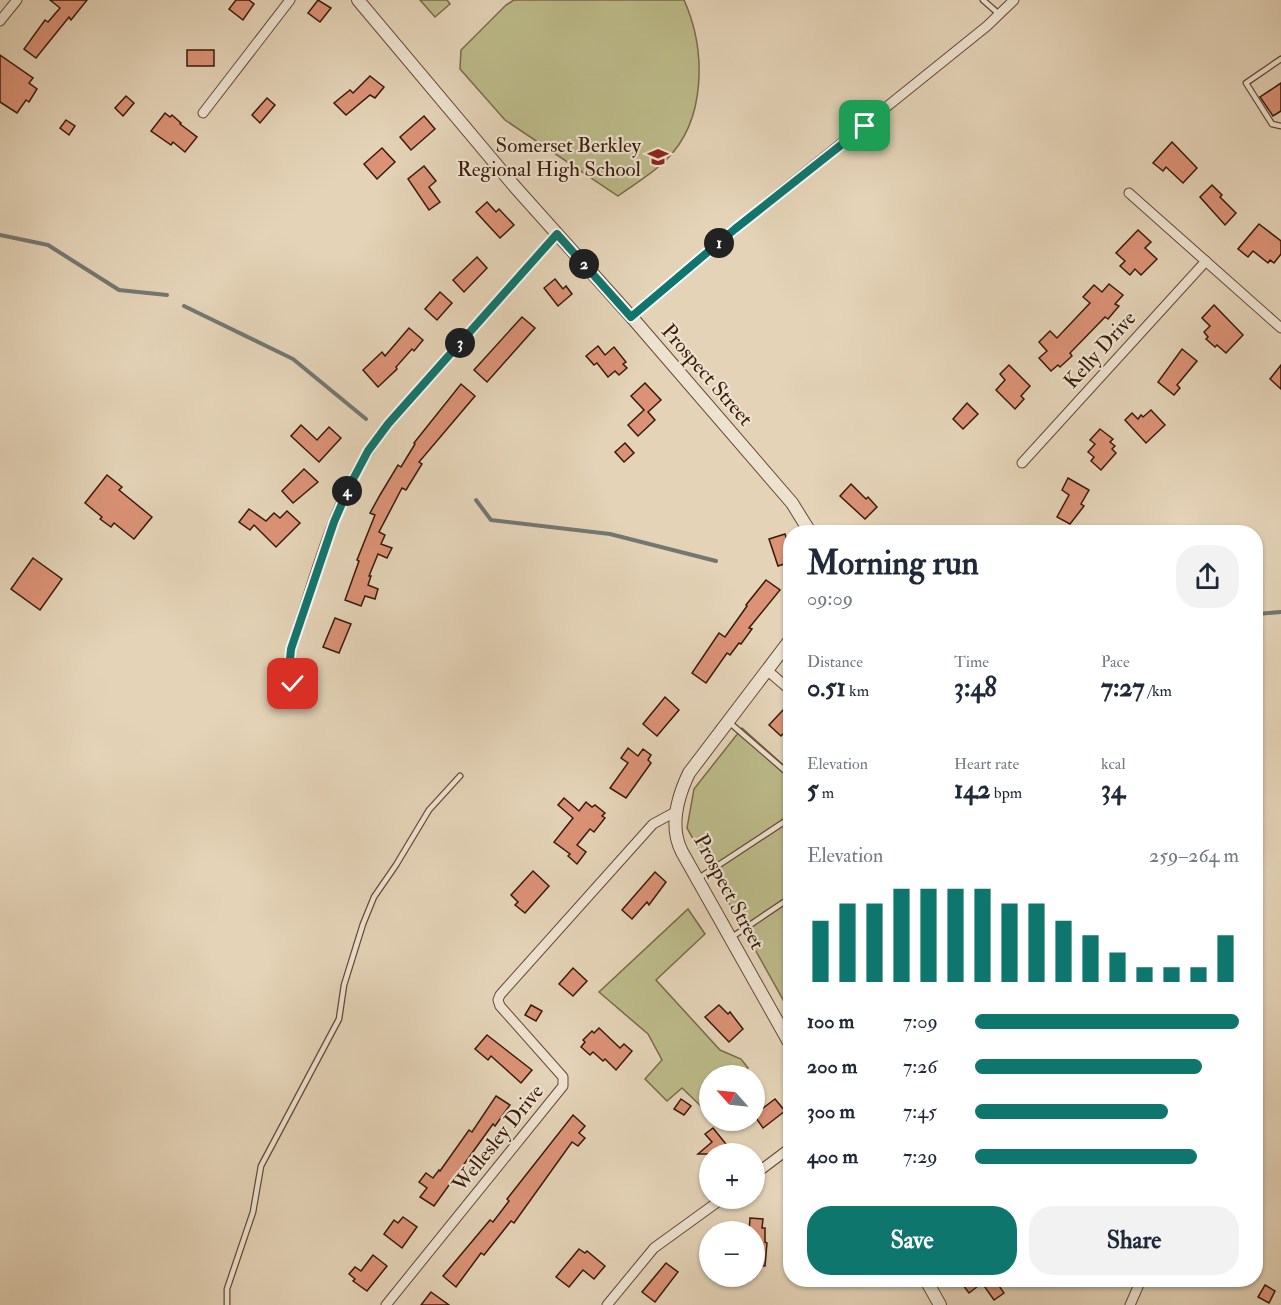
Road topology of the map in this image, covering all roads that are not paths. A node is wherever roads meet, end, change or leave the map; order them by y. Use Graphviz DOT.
graph roads {
  1 [pos="16,0"];
  2 [pos="290,0"];
  3 [pos="358,0"];
  4 [pos="983,0"];
  5 [pos="1014,0"];
  6 [pos="999,14"];
  7 [pos="0,21"];
  8 [pos="1281,59"];
  9 [pos="203,113"];
  10 [pos="1281,126"];
  11 [pos="1129,193"];
  12 [pos="557,234"];
  13 [pos="1206,261"];
  14 [pos="631,317"];
  15 [pos="1281,328"];
  16 [pos="1022,463"];
  17 [pos="806,525"];
  18 [pos="783,650"];
  19 [pos="768,671"];
  20 [pos="293,684"];
  21 [pos="783,684"];
  22 [pos="728,721"];
  23 [pos="783,769"];
  24 [pos="460,776"];
  25 [pos="677,811"];
  26 [pos="783,823"];
  27 [pos="697,880"];
  28 [pos="783,902"];
  29 [pos="730,939"];
  30 [pos="783,1032"];
  31 [pos="783,1153"];
  32 [pos="765,1167"];
  33 [pos="708,1209"];
  34 [pos="930,1287"];
  35 [pos="1138,1287"];
  36 [pos="613,1303"];
  37 [pos="226,1305"];
  38 [pos="386,1305"];
  39 [pos="940,1305"];
  40 [pos="1130,1305"];
  1 -- 7 [label="street"];
  2 -- 9 [label="street"];
  3 -- 12 [label="street, Prospect Street"];
  4 -- 6 [label="lane"];
  5 -- 6 [label="street"];
  6 -- 14 [label="street"];
  8 -- 10 [label="lane"];
  11 -- 13 [label="street"];
  12 -- 14 [label="street, Prospect Street"];
  12 -- 20 [label="street"];
  13 -- 15 [label="street"];
  13 -- 16 [label="street, Kelly Drive"];
  14 -- 17 [label="street, Prospect Street"];
  18 -- 19 [label="street, Prospect Street"];
  19 -- 21 [label="street"];
  19 -- 22 [label="street, Prospect Street"];
  22 -- 23 [label="lane"];
  22 -- 25 [label="street, Prospect Street"];
  24 -- 37 [label="lane"];
  25 -- 27 [label="street, Prospect Street"];
  25 -- 38 [label="street, Wellesley Drive"];
  26 -- 27 [label="lane"];
  27 -- 29 [label="street, Prospect Street"];
  28 -- 29 [label="lane"];
  29 -- 30 [label="street, Prospect Street"];
  31 -- 32 [label="street"];
  33 -- 36 [label="street"];
  34 -- 39 [label="street"];
  35 -- 40 [label="street"];
}
